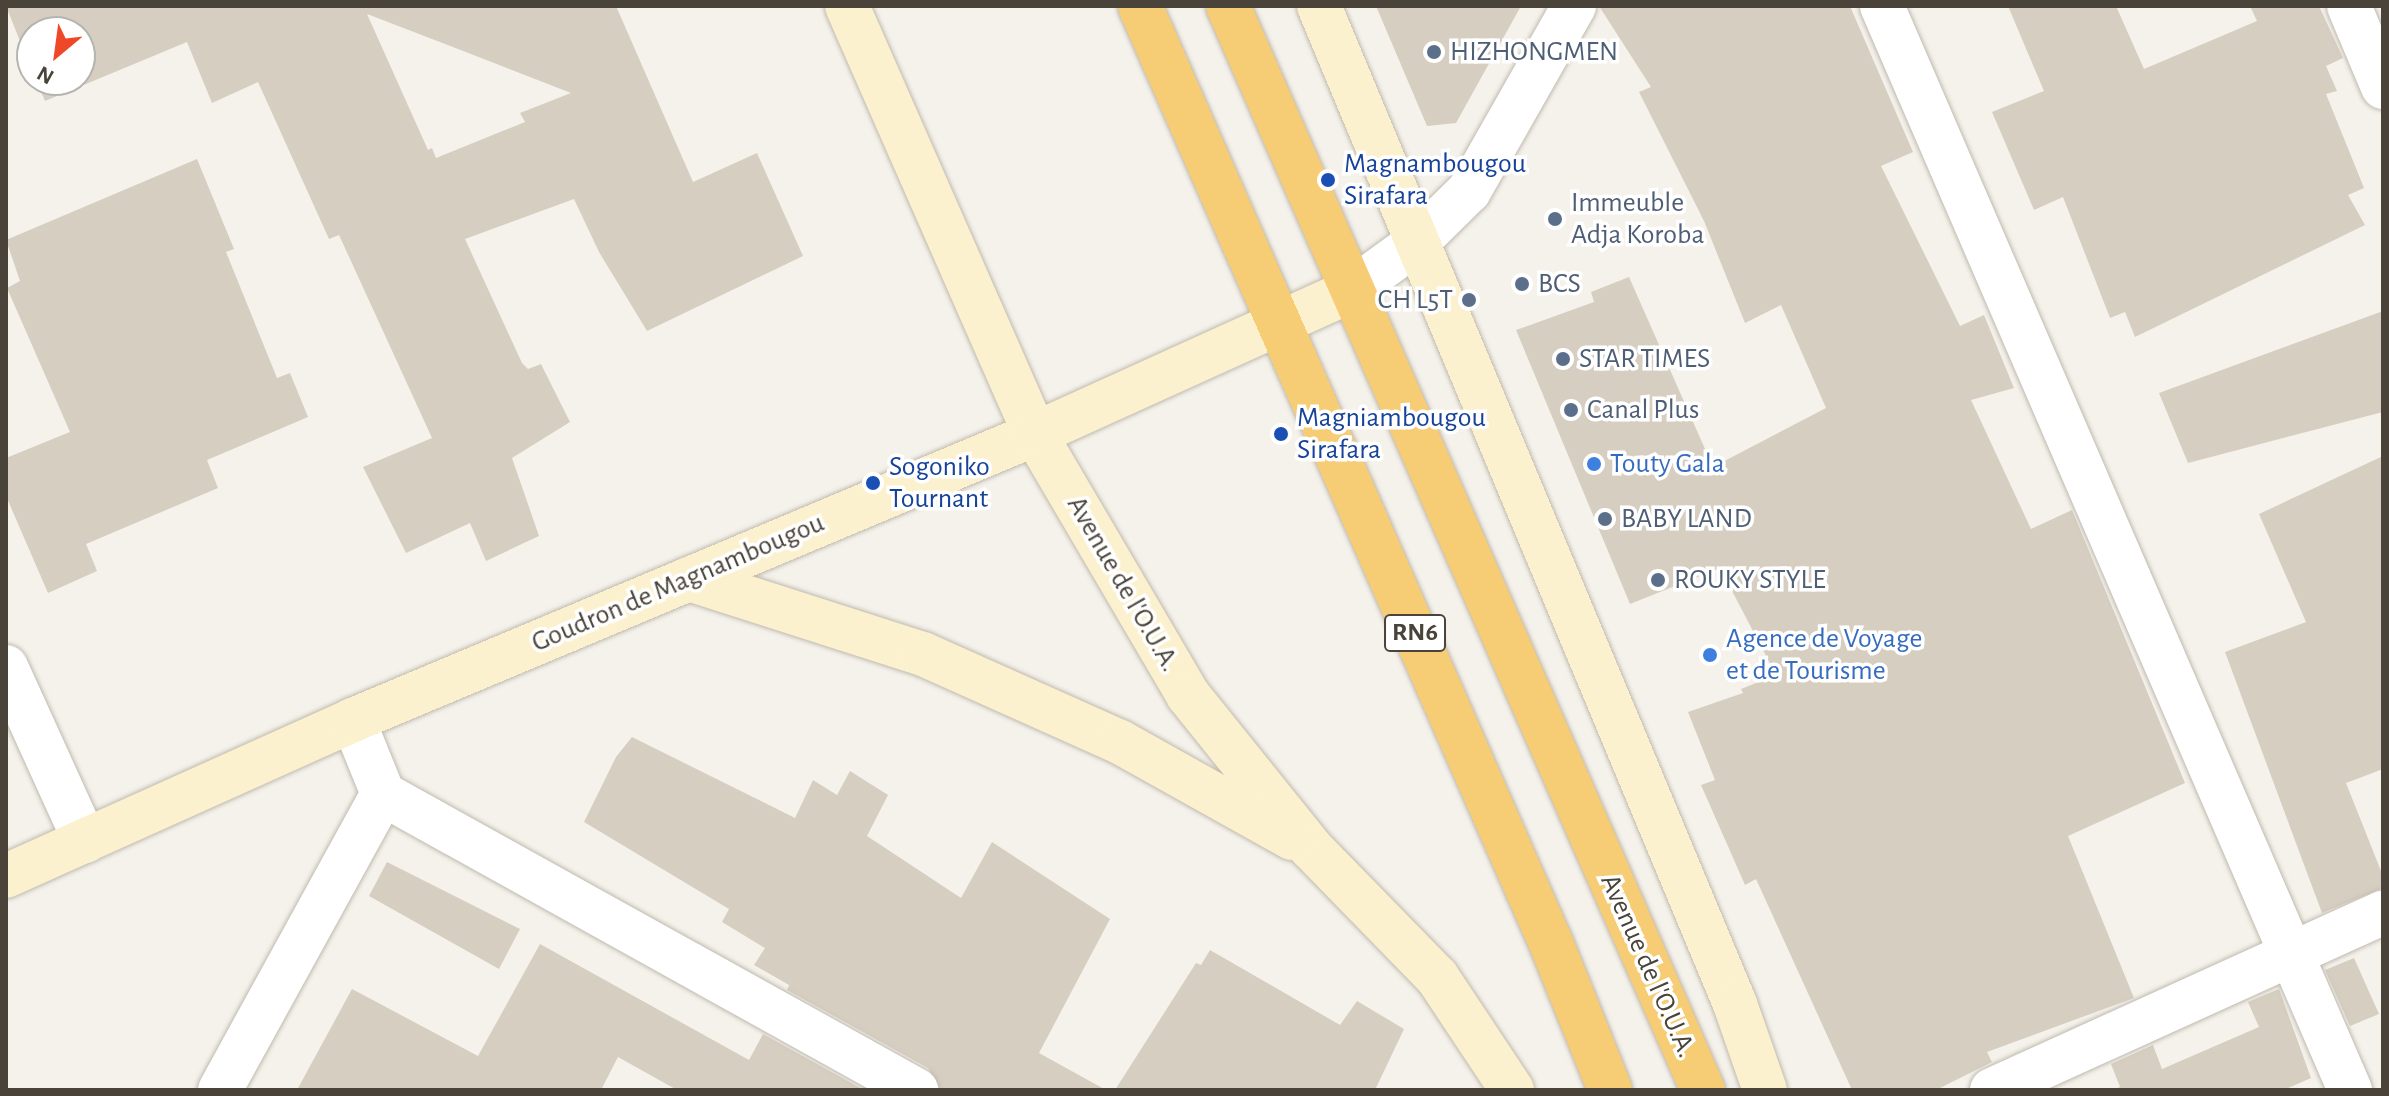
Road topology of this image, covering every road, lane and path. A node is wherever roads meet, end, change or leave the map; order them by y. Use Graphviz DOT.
graph roads {
  1 [pos="847,6"];
  2 [pos="1140,6"];
  3 [pos="1228,6"];
  4 [pos="1319,6"];
  5 [pos="1574,6"];
  6 [pos="1882,6"];
  7 [pos="2349,6"];
  8 [pos="2383,87"];
  9 [pos="1416,243"];
  10 [pos="1350,291"];
  11 [pos="1279,323"];
  12 [pos="1035,434"];
  13 [pos="689,579"];
  14 [pos="6,667"];
  15 [pos="353,720"];
  16 [pos="383,794"];
  17 [pos="85,841"];
  18 [pos="1311,848"];
  19 [pos="6,876"];
  20 [pos="2383,913"];
  21 [pos="2292,954"];
  22 [pos="220,1090"];
  23 [pos="916,1090"];
  24 [pos="1512,1090"];
  25 [pos="1610,1090"];
  26 [pos="1703,1090"];
  27 [pos="1765,1090"];
  28 [pos="1992,1090"];
  29 [pos="2350,1090"];
  1 -- 12 [label="street, Avenue de l'O.U.A."];
  2 -- 11 [label="highway, RN6"];
  3 -- 10 [label="highway, Avenue de l'O.U.A. / RN6"];
  4 -- 9 [label="street"];
  5 -- 9 [label="street"];
  6 -- 21 [label="street"];
  7 -- 8 [label="street"];
  9 -- 10 [label="street"];
  9 -- 27 [label="street"];
  10 -- 11 [label="street, Goudron de Magnambougou"];
  10 -- 26 [label="highway, Avenue de l'O.U.A. / RN6"];
  11 -- 12 [label="street, Goudron de Magnambougou"];
  11 -- 25 [label="highway, RN6"];
  12 -- 13 [label="street, Goudron de Magnambougou"];
  12 -- 18 [label="street, Avenue de l'O.U.A."];
  13 -- 15 [label="street, Goudron de Magnambougou"];
  13 -- 18 [label="street"];
  14 -- 17 [label="street"];
  15 -- 16 [label="street"];
  15 -- 17 [label="street, Goudron de Magnambougou"];
  16 -- 22 [label="street"];
  16 -- 23 [label="street"];
  17 -- 19 [label="street, Goudron de Magnambougou"];
  18 -- 24 [label="street, Avenue de l'O.U.A."];
  20 -- 21 [label="street"];
  21 -- 28 [label="street"];
  21 -- 29 [label="street"];
}
